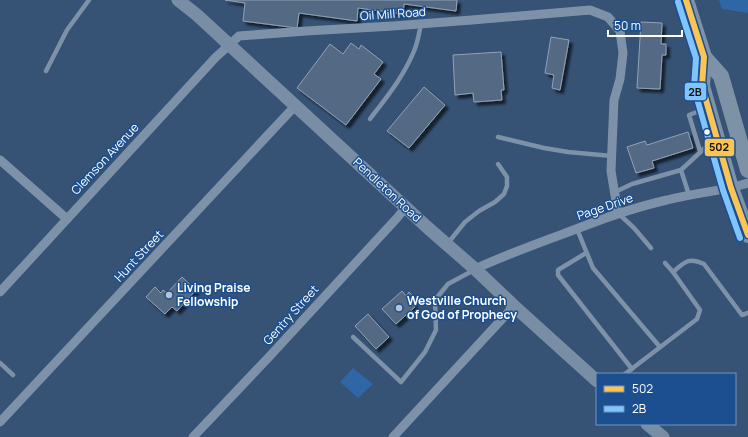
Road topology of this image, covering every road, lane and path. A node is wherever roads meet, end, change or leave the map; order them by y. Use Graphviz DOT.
graph roads {
  1 [pos="89,0"];
  2 [pos="178,0"];
  3 [pos="686,0"];
  4 [pos="421,24"];
  5 [pos="229,44"];
  6 [pos="704,57"];
  7 [pos="46,71"];
  8 [pos="295,106"];
  9 [pos="708,108"];
  10 [pos="370,119"];
  11 [pos="498,137"];
  12 [pos="719,143"];
  13 [pos="700,151"];
  14 [pos="612,156"];
  15 [pos="0,160"];
  16 [pos="498,164"];
  17 [pos="681,170"];
  18 [pos="748,170"];
  19 [pos="748,183"];
  20 [pos="731,188"];
  21 [pos="615,192"];
  22 [pos="689,195"];
  23 [pos="406,207"];
  24 [pos="618,213"];
  25 [pos="67,219"];
  26 [pos="577,229"];
  27 [pos="748,235"];
  28 [pos="446,244"];
  29 [pos="651,248"];
  30 [pos="586,253"];
  31 [pos="665,263"];
  32 [pos="475,269"];
  33 [pos="673,272"];
  34 [pos="0,292"];
  35 [pos="514,306"];
  36 [pos="748,313"];
  37 [pos="353,337"];
  38 [pos="660,347"];
  39 [pos="0,363"];
  40 [pos="632,369"];
  41 [pos="626,373"];
  42 [pos="13,375"];
  43 [pos="596,380"];
  44 [pos="0,422"];
  45 [pos="648,425"];
  46 [pos="193,437"];
  47 [pos="393,437"];
  48 [pos="663,437"];
  1 -- 7 [label="lane"];
  2 -- 5 [label="street, Pendleton Road"];
  3 -- 6 [label="highway"];
  4 -- 5 [label="street, Oil Mill Road"];
  4 -- 10 [label="lane"];
  4 -- 14 [label="street, Oil Mill Road"];
  5 -- 8 [label="street, Pendleton Road"];
  5 -- 25 [label="street, Clemson Avenue"];
  6 -- 9 [label="highway"];
  6 -- 18 [label="highway"];
  8 -- 23 [label="street, Pendleton Road"];
  8 -- 44 [label="street, Hunt Street"];
  9 -- 12 [label="highway"];
  9 -- 13 [label="lane"];
  11 -- 14 [label="lane"];
  12 -- 13 [label="lane"];
  12 -- 20 [label="highway"];
  13 -- 17 [label="lane"];
  14 -- 21 [label="street"];
  15 -- 25 [label="street"];
  16 -- 28 [label="lane"];
  17 -- 21 [label="lane"];
  17 -- 22 [label="lane"];
  19 -- 20 [label="street, Page Drive"];
  20 -- 22 [label="street, Page Drive"];
  20 -- 27 [label="highway"];
  21 -- 24 [label="street"];
  22 -- 24 [label="street, Page Drive"];
  23 -- 28 [label="street, Pendleton Road"];
  23 -- 46 [label="street, Gentry Street"];
  24 -- 26 [label="street, Page Drive"];
  24 -- 29 [label="lane"];
  25 -- 34 [label="street, Clemson Avenue"];
  26 -- 30 [label="lane"];
  26 -- 32 [label="street, Page Drive"];
  28 -- 32 [label="street, Pendleton Road"];
  30 -- 38 [label="lane"];
  30 -- 40 [label="lane"];
  31 -- 33 [label="lane"];
  32 -- 35 [label="street, Pendleton Road"];
  32 -- 37 [label="lane"];
  33 -- 36 [label="lane"];
  33 -- 38 [label="lane"];
  35 -- 43 [label="street, Pendleton Road"];
  35 -- 47 [label="street"];
  38 -- 40 [label="lane"];
  39 -- 42 [label="lane"];
  40 -- 41 [label="lane"];
  45 -- 48 [label="street"];
}
